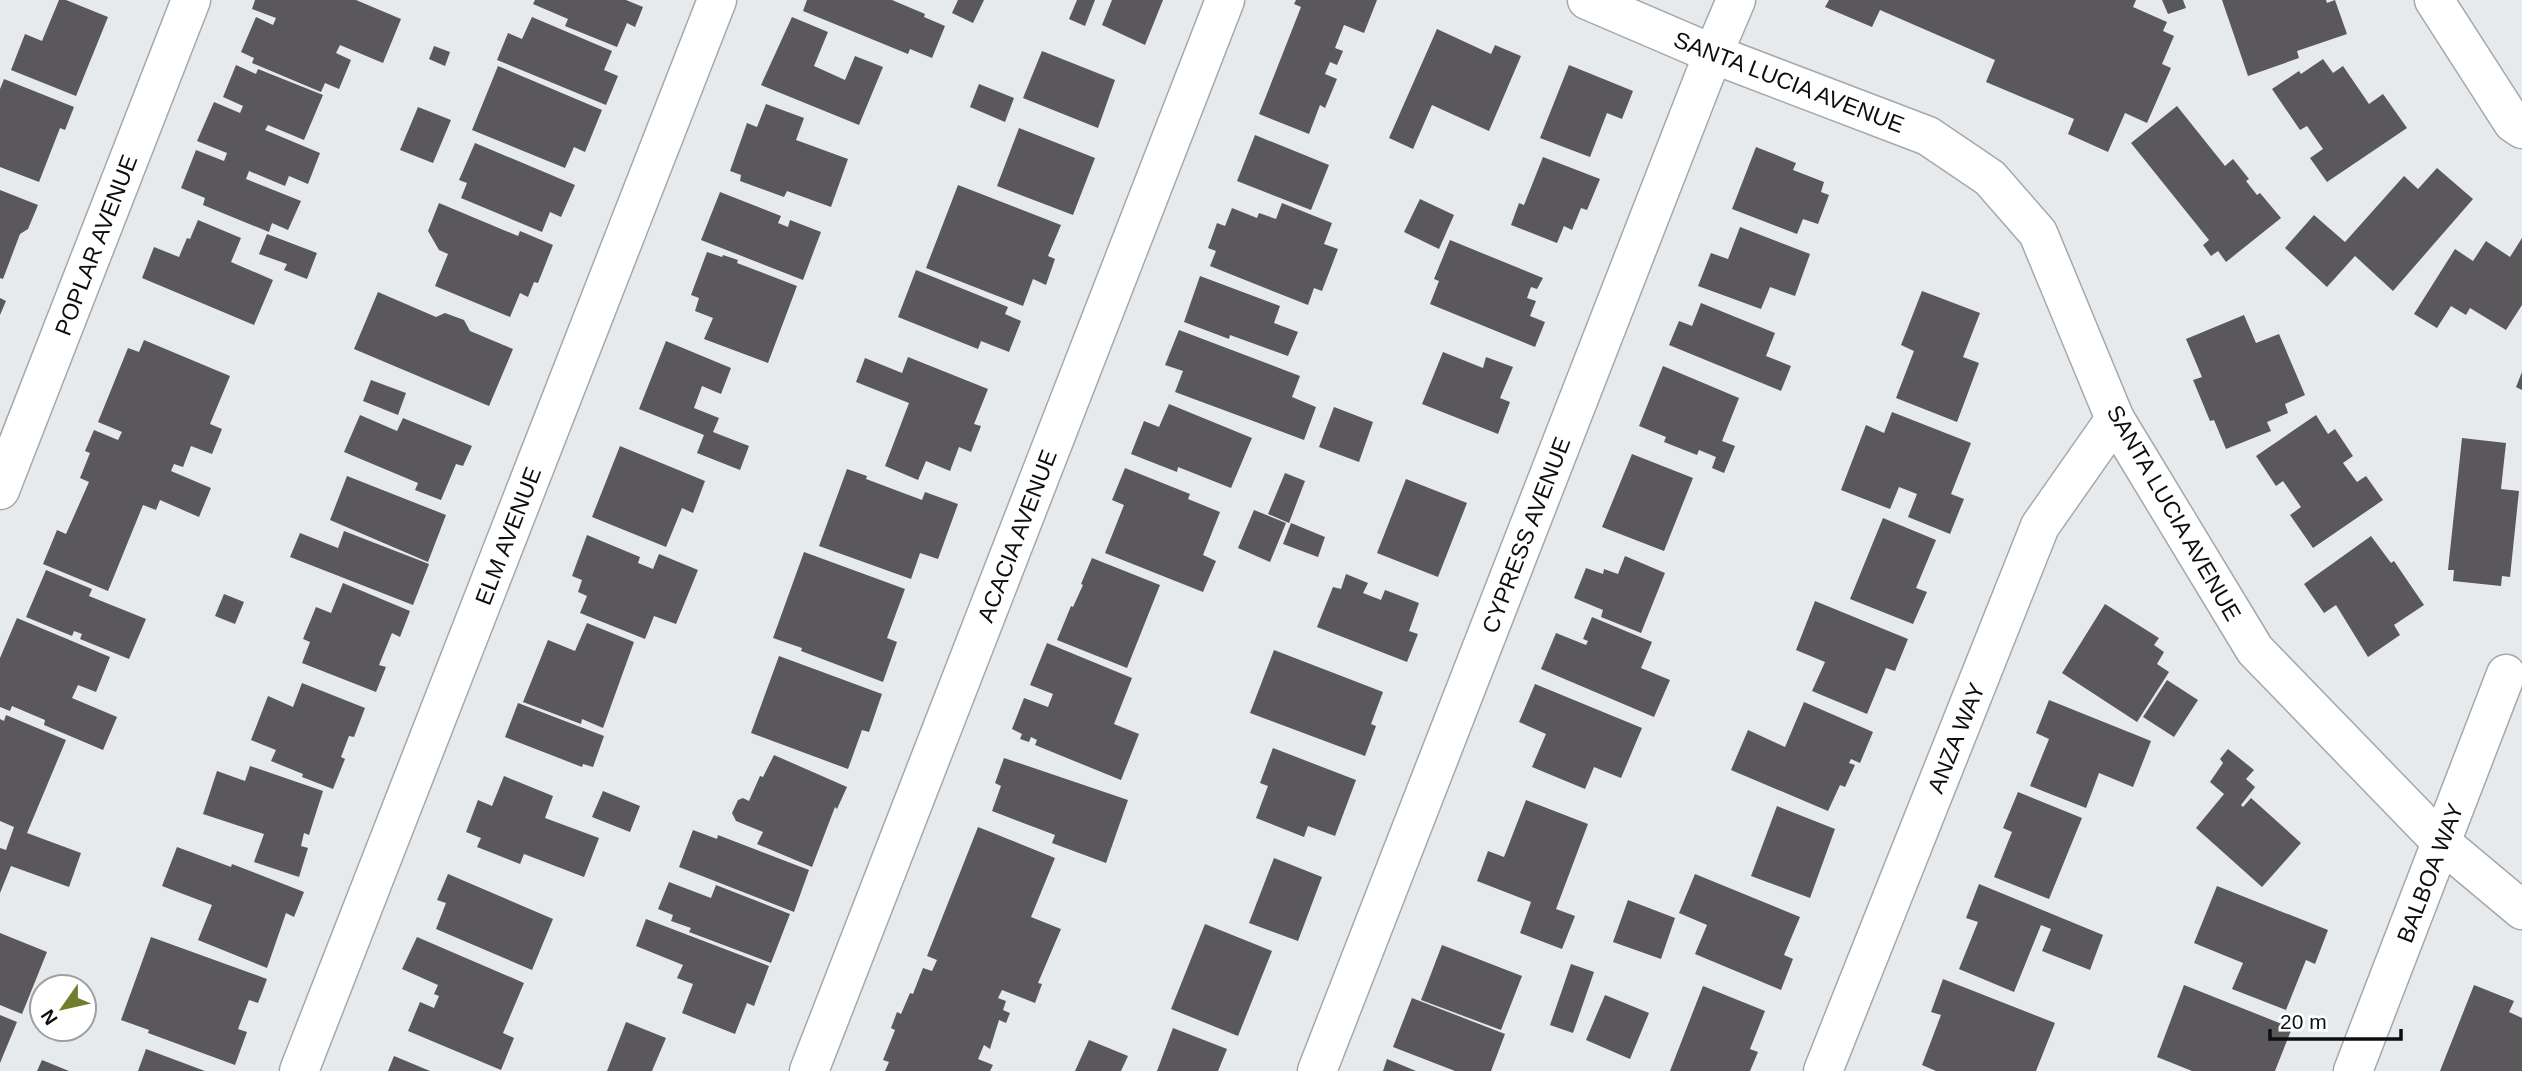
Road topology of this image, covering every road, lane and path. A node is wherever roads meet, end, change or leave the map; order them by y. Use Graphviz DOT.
graph roads {
  1 [pos="191,0"];
  2 [pos="717,0"];
  3 [pos="1225,0"];
  4 [pos="1587,0"];
  5 [pos="1736,0"];
  6 [pos="2434,0"];
  7 [pos="1713,54"];
  8 [pos="2522,129"];
  9 [pos="2115,419"];
  10 [pos="0,490"];
  11 [pos="2506,674"];
  12 [pos="2442,843"];
  13 [pos="2522,910"];
  14 [pos="299,1071"];
  15 [pos="808,1071"];
  16 [pos="1317,1071"];
  17 [pos="1823,1071"];
  18 [pos="2353,1071"];
  1 -- 10 [label="street, POPLAR AVENUE"];
  2 -- 14 [label="street, ELM AVENUE"];
  3 -- 15 [label="street, ACACIA AVENUE"];
  4 -- 7 [label="street, SANTA LUCIA AVENUE"];
  5 -- 7 [label="street, CYPRESS AVENUE"];
  6 -- 8 [label="street"];
  7 -- 9 [label="street, SANTA LUCIA AVENUE"];
  7 -- 16 [label="street, CYPRESS AVENUE"];
  9 -- 12 [label="street, SANTA LUCIA AVENUE"];
  9 -- 17 [label="street, ANZA WAY"];
  11 -- 12 [label="street, BALBOA WAY"];
  12 -- 13 [label="street, SANTA LUCIA AVENUE"];
  12 -- 18 [label="street, BALBOA WAY"];
}
